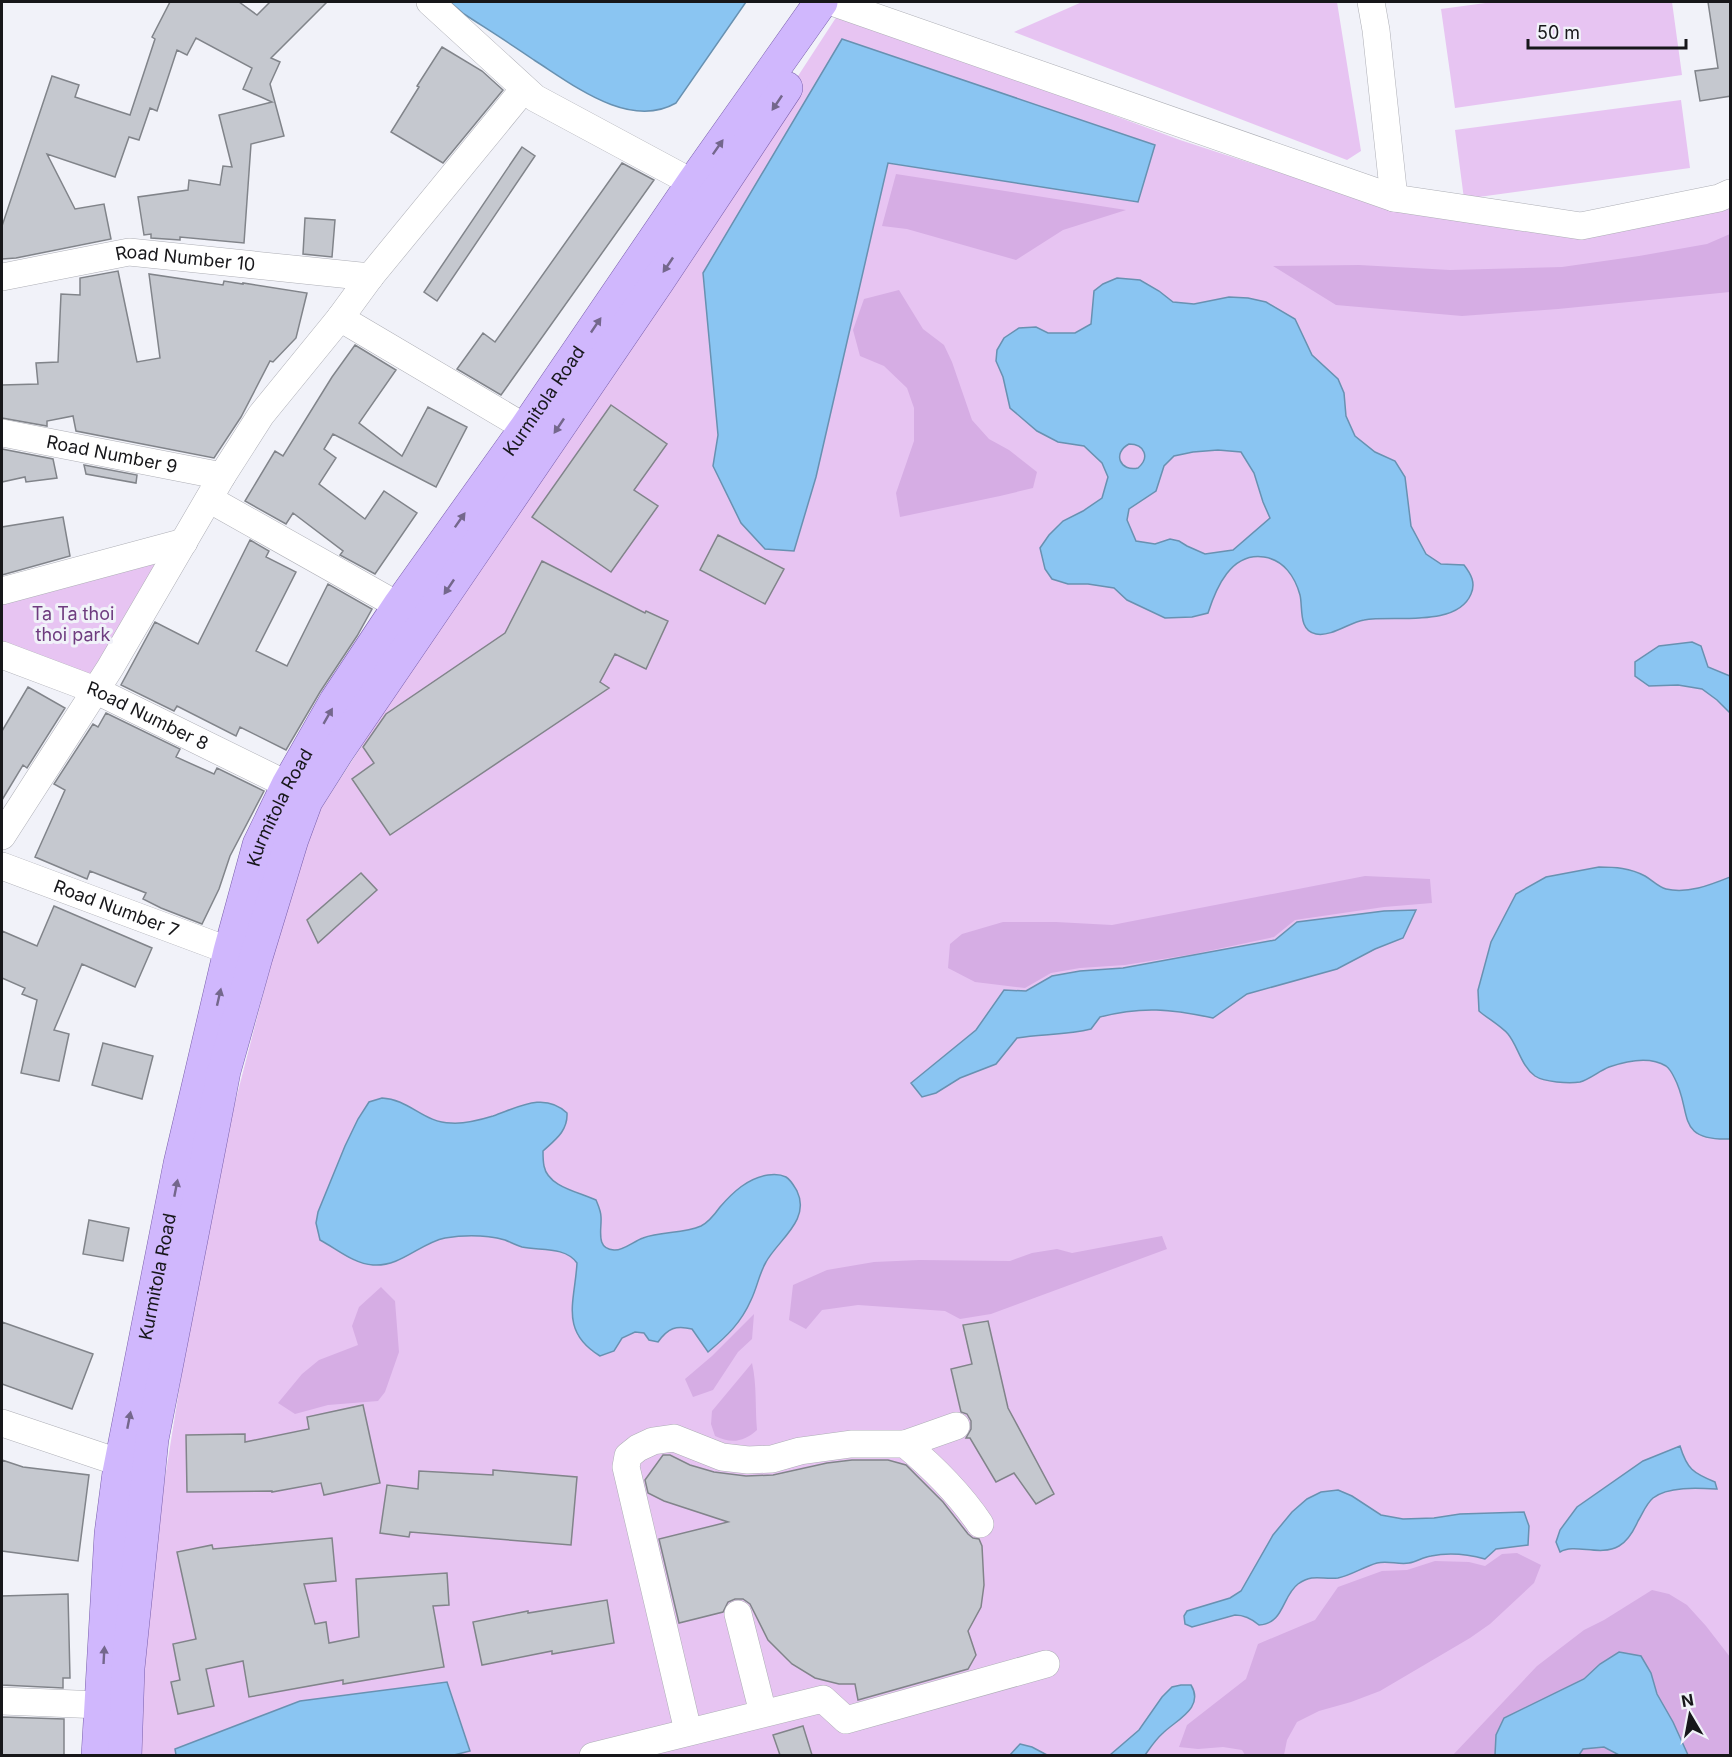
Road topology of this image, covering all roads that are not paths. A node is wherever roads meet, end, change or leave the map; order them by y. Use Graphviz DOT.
graph roads {
  1 [pos="430,2"];
  2 [pos="835,2"];
  3 [pos="1371,2"];
  4 [pos="524,89"];
  5 [pos="693,183"];
  6 [pos="1731,193"];
  7 [pos="1394,198"];
  8 [pos="2,277"];
  9 [pos="370,277"];
  10 [pos="340,318"];
  11 [pos="526,428"];
  12 [pos="2,433"];
  13 [pos="216,487"];
  14 [pos="184,542"];
  15 [pos="2,591"];
  16 [pos="399,606"];
  17 [pos="2,655"];
  18 [pos="95,690"];
  19 [pos="288,785"];
  20 [pos="2,836"];
  21 [pos="2,866"];
  22 [pos="230,951"];
  23 [pos="2,1423"];
  24 [pos="956,1426"];
  25 [pos="905,1444"];
  26 [pos="121,1463"];
  27 [pos="980,1524"];
  28 [pos="738,1614"];
  29 [pos="1046,1664"];
  30 [pos="2,1701"];
  31 [pos="101,1705"];
  32 [pos="763,1713"];
  33 [pos="688,1731"];
  34 [pos="98,1755"];
  35 [pos="125,1755"];
  36 [pos="592,1755"];
  1 -- 4 [label="street"];
  5 -- 2 [label="main road, Kurmitola Road, one-way"];
  2 -- 7 [label="street"];
  2 -- 35 [label="main road, Kurmitola Road, one-way"];
  3 -- 7 [label="street"];
  4 -- 5 [label="street"];
  4 -- 9 [label="street"];
  11 -- 5 [label="main road, Kurmitola Road, one-way"];
  6 -- 7 [label="street"];
  8 -- 9 [label="street, Road Number 10"];
  9 -- 10 [label="street"];
  10 -- 11 [label="street"];
  10 -- 13 [label="street"];
  16 -- 11 [label="main road, Kurmitola Road, one-way"];
  12 -- 13 [label="street, Road Number 9"];
  13 -- 14 [label="street"];
  13 -- 16 [label="street, Road Number 9"];
  14 -- 15 [label="street"];
  14 -- 18 [label="street"];
  19 -- 16 [label="main road, Kurmitola Road, one-way"];
  17 -- 18 [label="street, Road Number 8"];
  18 -- 19 [label="street, Road Number 8"];
  18 -- 20 [label="street"];
  19 -- 22 [label="main road, Kurmitola Road"];
  21 -- 22 [label="street, Road Number 7"];
  26 -- 22 [label="main road, Kurmitola Road, one-way"];
  23 -- 26 [label="street"];
  24 -- 25 [label="street"];
  25 -- 27 [label="street"];
  25 -- 33 [label="street"];
  31 -- 26 [label="main road, Kurmitola Road, one-way"];
  28 -- 32 [label="street"];
  29 -- 32 [label="street"];
  30 -- 31 [label="street"];
  31 -- 34 [label="main road, Kurmitola Road"];
  32 -- 33 [label="street"];
  33 -- 36 [label="street"];
}
